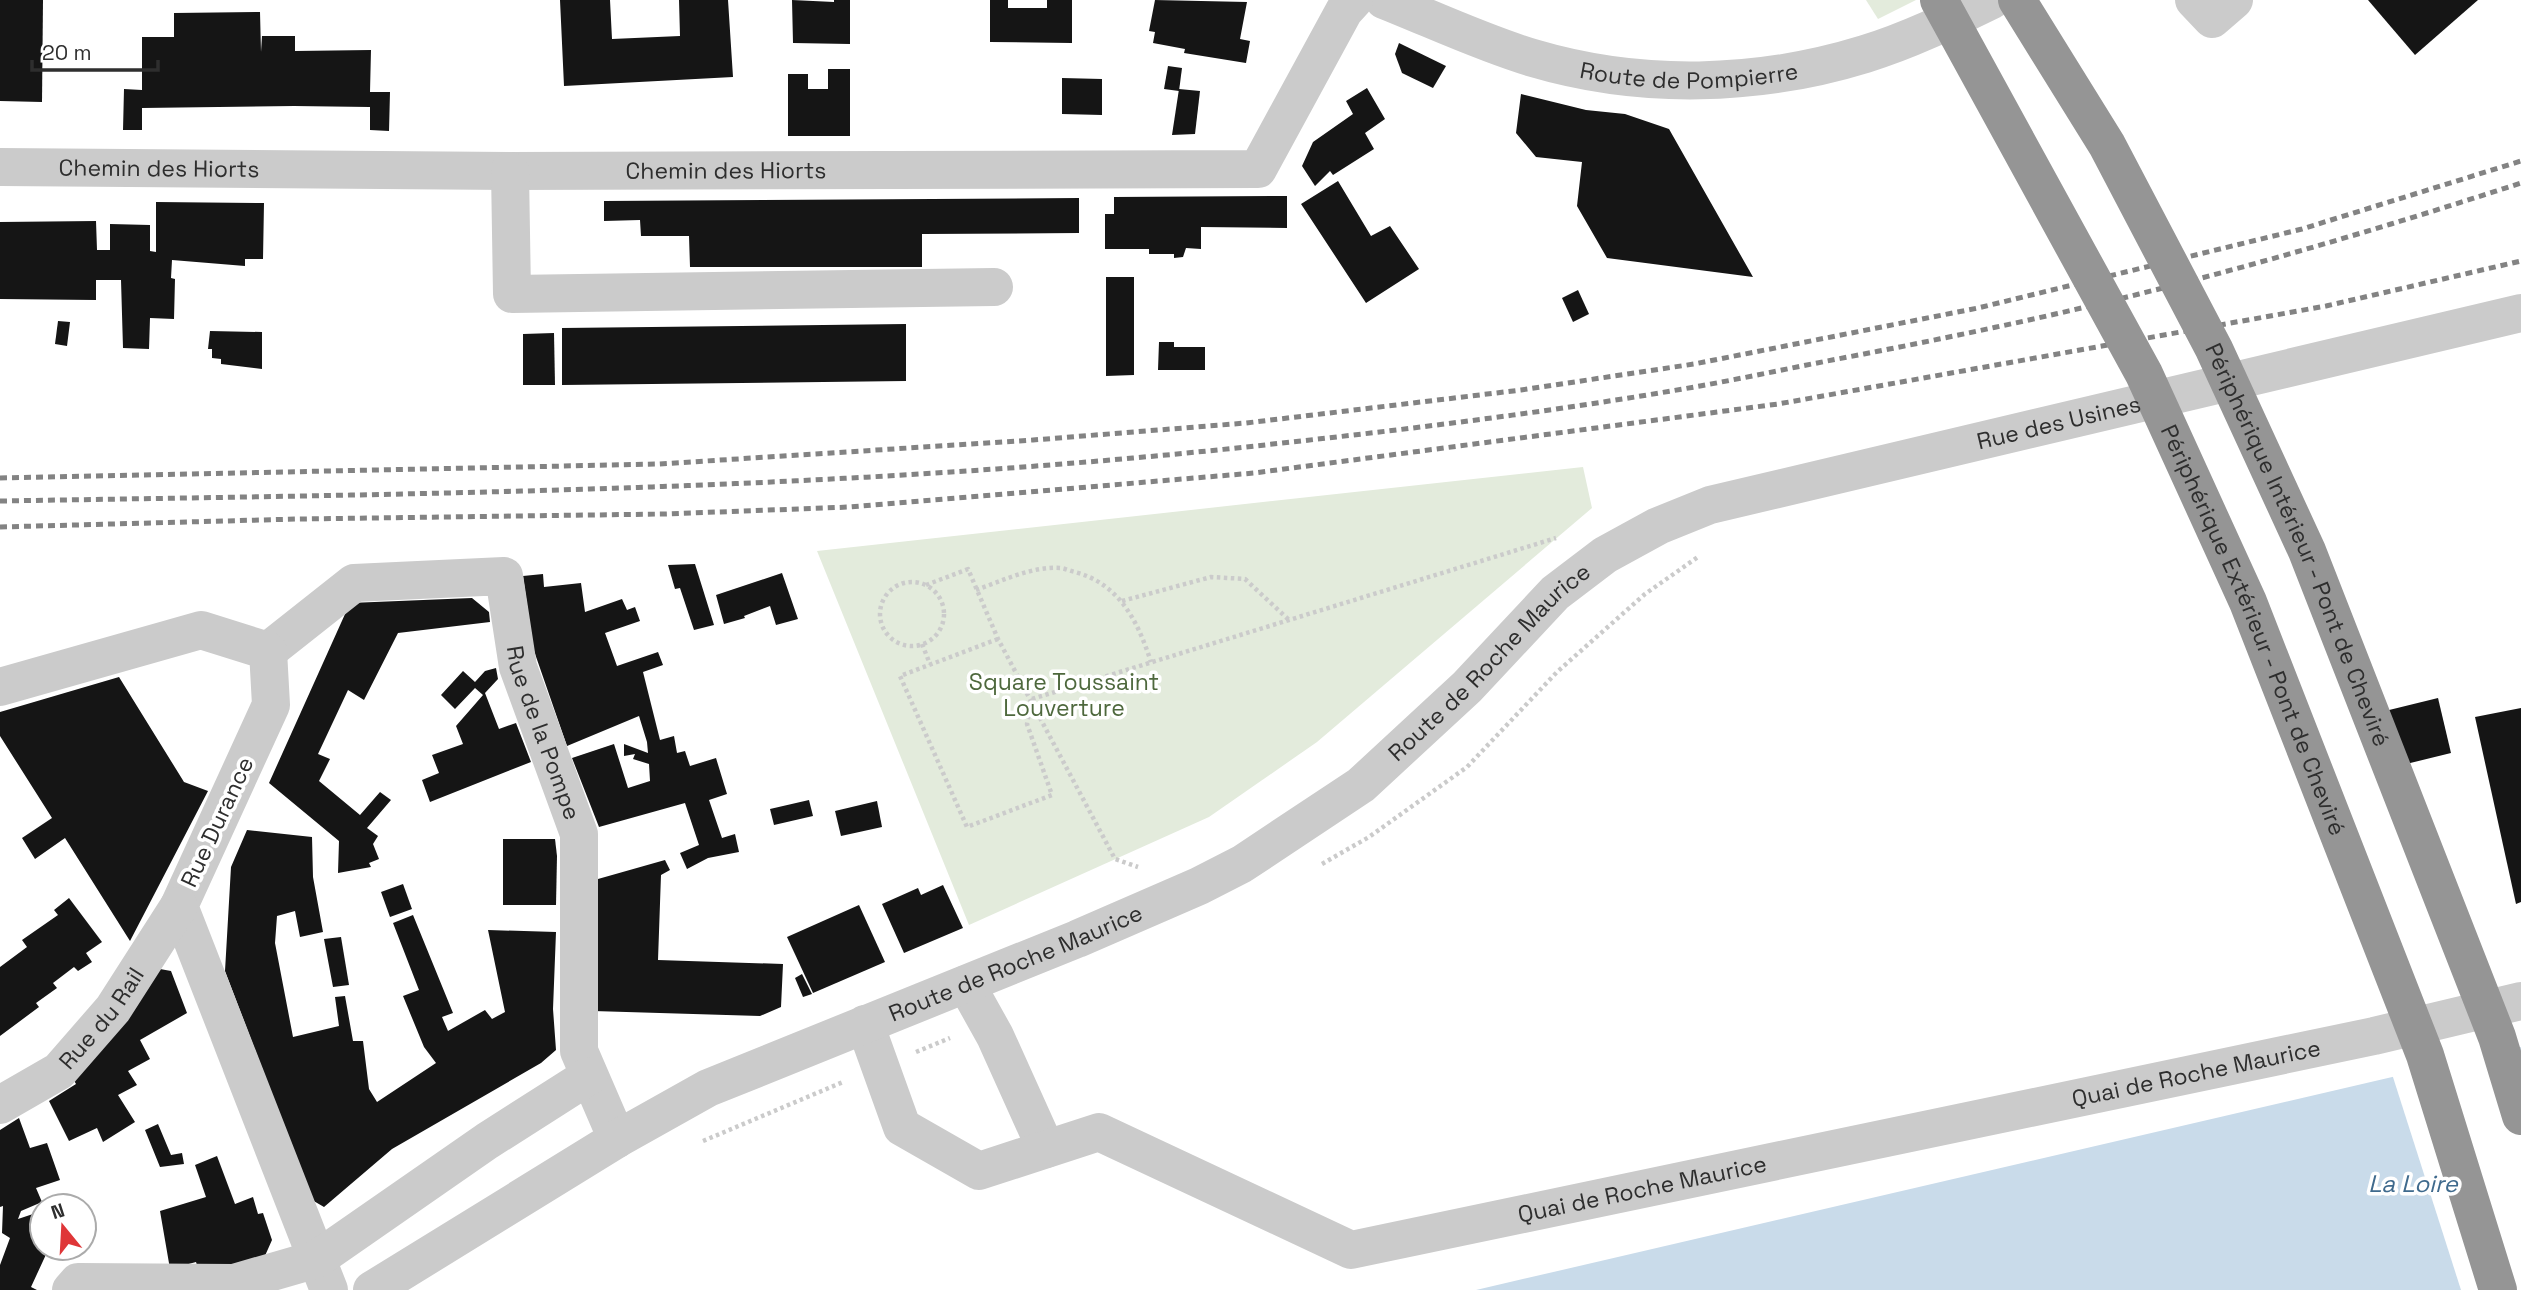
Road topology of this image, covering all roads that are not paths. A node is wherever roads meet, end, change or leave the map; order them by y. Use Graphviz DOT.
graph roads {
  1 [pos="1354,0"];
  2 [pos="1939,0"];
  3 [pos="1992,0"];
  4 [pos="2017,0"];
  5 [pos="1398,2"];
  6 [pos="0,167"];
  7 [pos="510,170"];
  8 [pos="993,286"];
  9 [pos="2521,313"];
  10 [pos="1605,555"];
  11 [pos="268,651"];
  12 [pos="0,687"];
  13 [pos="179,906"];
  14 [pos="966,984"];
  15 [pos="2521,1001"];
  16 [pos="865,1024"];
  17 [pos="589,1076"];
  18 [pos="0,1105"];
  19 [pos="2521,1116"];
  20 [pos="617,1139"];
  21 [pos="1046,1149"];
  22 [pos="323,1275"];
  23 [pos="71,1290"];
  24 [pos="372,1290"];
  25 [pos="2498,1290"];
  1 -- 7 [label="street, Chemin des Hiorts"];
  2 -- 25 [label="highway, Périphérique Extérieur - Pont de Cheviré, bridge"];
  3 -- 5 [label="street, Route de Pompierre"];
  4 -- 19 [label="highway, Périphérique Intérieur - Pont de Cheviré, bridge"];
  6 -- 7 [label="street, Chemin des Hiorts"];
  7 -- 8 [label="street"];
  9 -- 10 [label="street, Rue des Usines"];
  10 -- 14 [label="street, Route de Roche Maurice"];
  11 -- 12 [label="street"];
  11 -- 13 [label="street, Rue Durance"];
  11 -- 17 [label="street, Rue de la Pompe"];
  13 -- 18 [label="street, Rue du Rail"];
  13 -- 22 [label="street, Rue Durance"];
  14 -- 16 [label="street, Route de Roche Maurice"];
  14 -- 21 [label="street"];
  15 -- 21 [label="street, Quai de Roche Maurice"];
  16 -- 20 [label="street, Route de Roche Maurice"];
  16 -- 21 [label="street, Quai de Roche Maurice"];
  17 -- 20 [label="street, Rue de la Pompe"];
  17 -- 22 [label="street"];
  20 -- 24 [label="street, Route de Roche Maurice"];
  22 -- 23 [label="street"];
}
